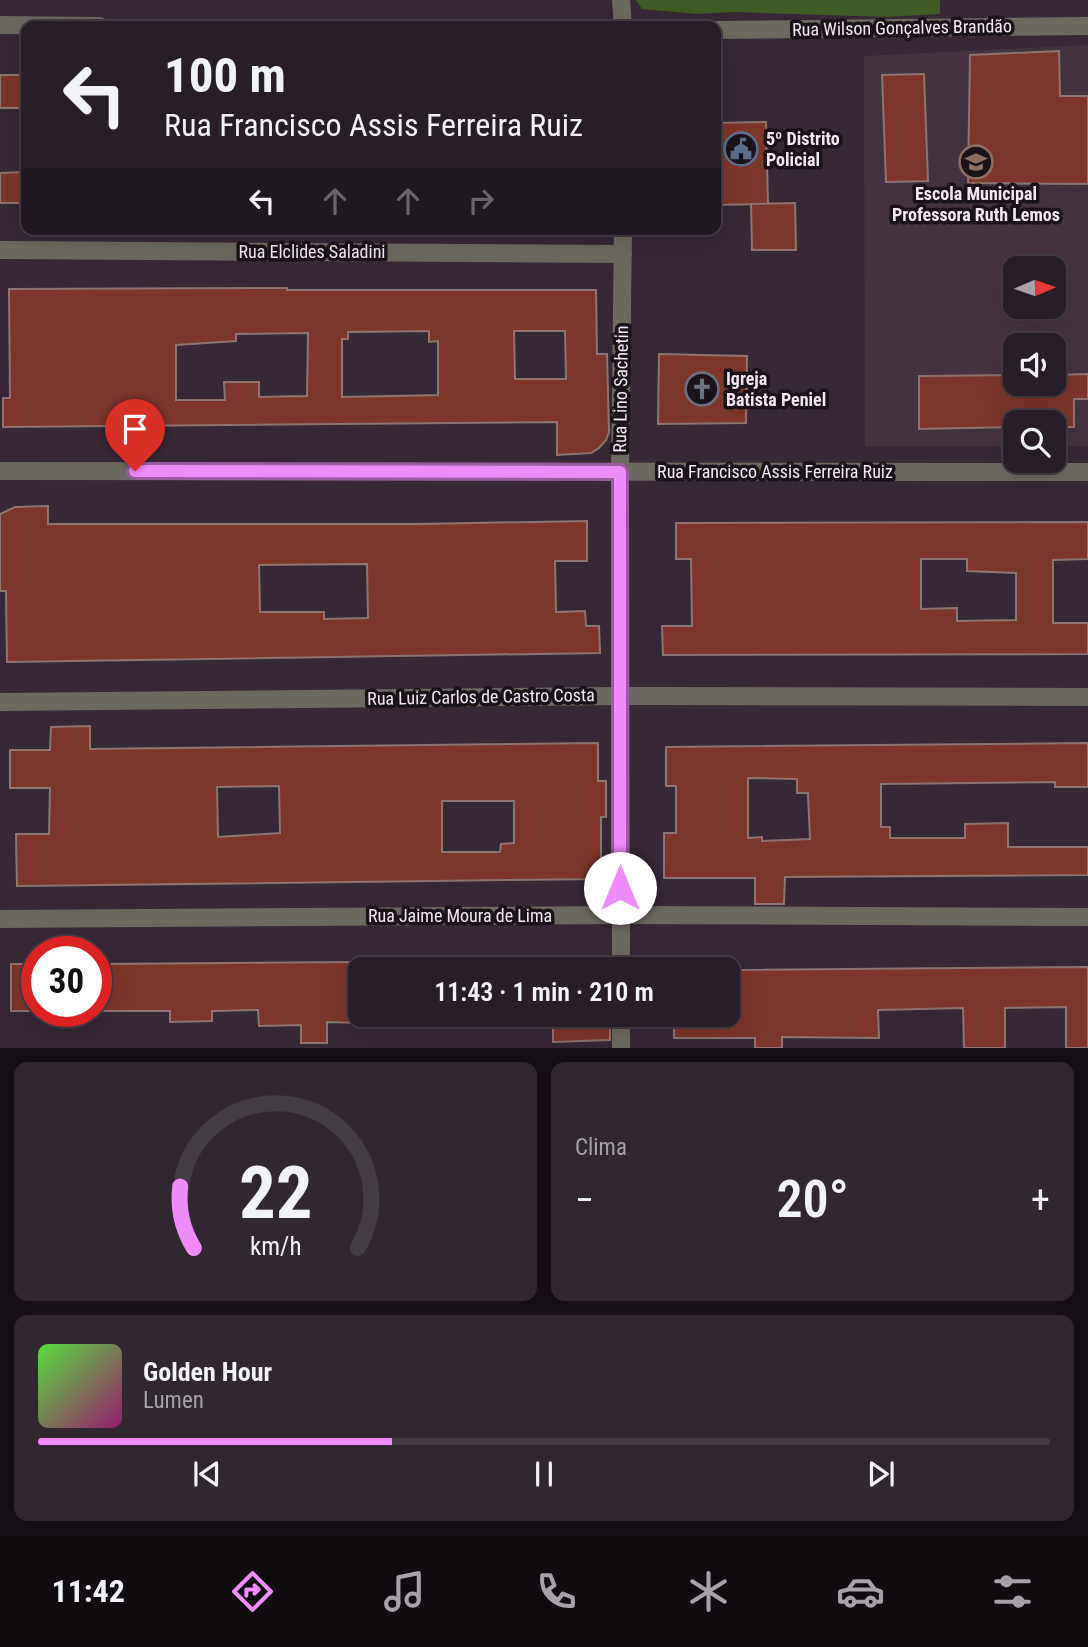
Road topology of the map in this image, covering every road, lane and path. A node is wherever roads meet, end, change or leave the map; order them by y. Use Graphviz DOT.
graph roads {
  1 [pos="621,0"];
  2 [pos="623,21"];
  3 [pos="0,25"];
  4 [pos="21,25"];
  5 [pos="1088,26"];
  6 [pos="721,30"];
  7 [pos="623,235"];
  8 [pos="0,250"];
  9 [pos="623,254"];
  10 [pos="0,471"];
  11 [pos="620,472"];
  12 [pos="1088,472"];
  13 [pos="620,696"];
  14 [pos="1088,697"];
  15 [pos="0,702"];
  16 [pos="621,915"];
  17 [pos="1088,917"];
  18 [pos="0,919"];
  19 [pos="621,957"];
  20 [pos="621,1027"];
  21 [pos="621,1048"];
  1 -- 2 [label="street"];
  3 -- 4 [label="street"];
  5 -- 6 [label="street, Rua Wilson Gonçalves Brandão"];
  7 -- 9 [label="street, Rua Lino Sachetin"];
  8 -- 9 [label="street, Rua Elclides Saladini"];
  9 -- 11 [label="street, Rua Lino Sachetin"];
  10 -- 11 [label="street, Rua Francisco Assis Ferreira Ruiz"];
  11 -- 12 [label="street, Rua Francisco Assis Ferreira Ruiz"];
  11 -- 13 [label="street, Rua Lino Sachetin"];
  13 -- 14 [label="street, Rua Luiz Carlos de Castro Costa"];
  13 -- 15 [label="street, Rua Luiz Carlos de Castro Costa"];
  13 -- 16 [label="street, Rua Lino Sachetin"];
  16 -- 17 [label="street, Rua Jaime Moura de Lima"];
  16 -- 18 [label="street, Rua Jaime Moura de Lima"];
  16 -- 19 [label="street, Rua Lino Sachetin"];
  20 -- 21 [label="street"];
}
